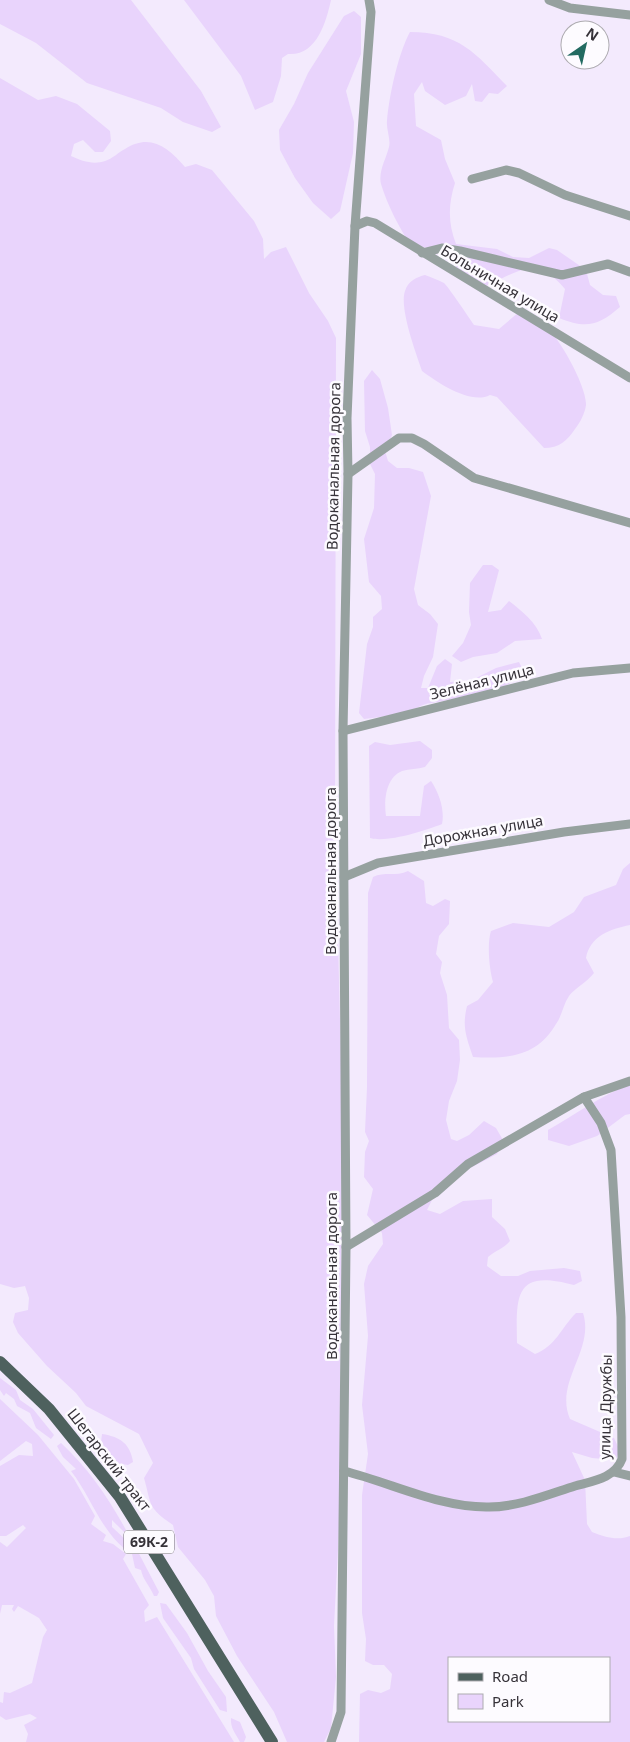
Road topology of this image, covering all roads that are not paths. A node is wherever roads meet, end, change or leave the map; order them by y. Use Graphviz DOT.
graph roads {
  1 [pos="369,0"];
  2 [pos="548,0"];
  3 [pos="630,15"];
  4 [pos="472,179"];
  5 [pos="630,216"];
  6 [pos="356,226"];
  7 [pos="422,254"];
  8 [pos="630,272"];
  9 [pos="630,378"];
  10 [pos="348,474"];
  11 [pos="630,523"];
  12 [pos="630,668"];
  13 [pos="343,731"];
  14 [pos="630,824"];
  15 [pos="344,877"];
  16 [pos="630,1081"];
  17 [pos="584,1097"];
  18 [pos="346,1247"];
  19 [pos="0,1362"];
  20 [pos="344,1471"];
  21 [pos="614,1472"];
  22 [pos="630,1476"];
  23 [pos="272,1742"];
  24 [pos="331,1742"];
  1 -- 6 [label="street, Водоканальная дорога"];
  2 -- 3 [label="street"];
  4 -- 5 [label="street"];
  6 -- 7 [label="street, Больничная улица"];
  6 -- 10 [label="street, Водоканальная дорога"];
  7 -- 8 [label="street"];
  7 -- 9 [label="street, Больничная улица"];
  10 -- 11 [label="street"];
  10 -- 13 [label="street, Водоканальная дорога"];
  12 -- 13 [label="street, Зелёная улица"];
  13 -- 15 [label="street, Водоканальная дорога"];
  14 -- 15 [label="street, Дорожная улица"];
  15 -- 18 [label="street, Водоканальная дорога"];
  16 -- 17 [label="street"];
  17 -- 18 [label="street"];
  17 -- 21 [label="street, улица Дружбы"];
  18 -- 20 [label="street, Водоканальная дорога"];
  19 -- 23 [label="main road, Шегарский тракт / 69К-2"];
  20 -- 21 [label="street, улица Дружбы"];
  20 -- 24 [label="street, Водоканальная дорога"];
  21 -- 22 [label="street"];
}
